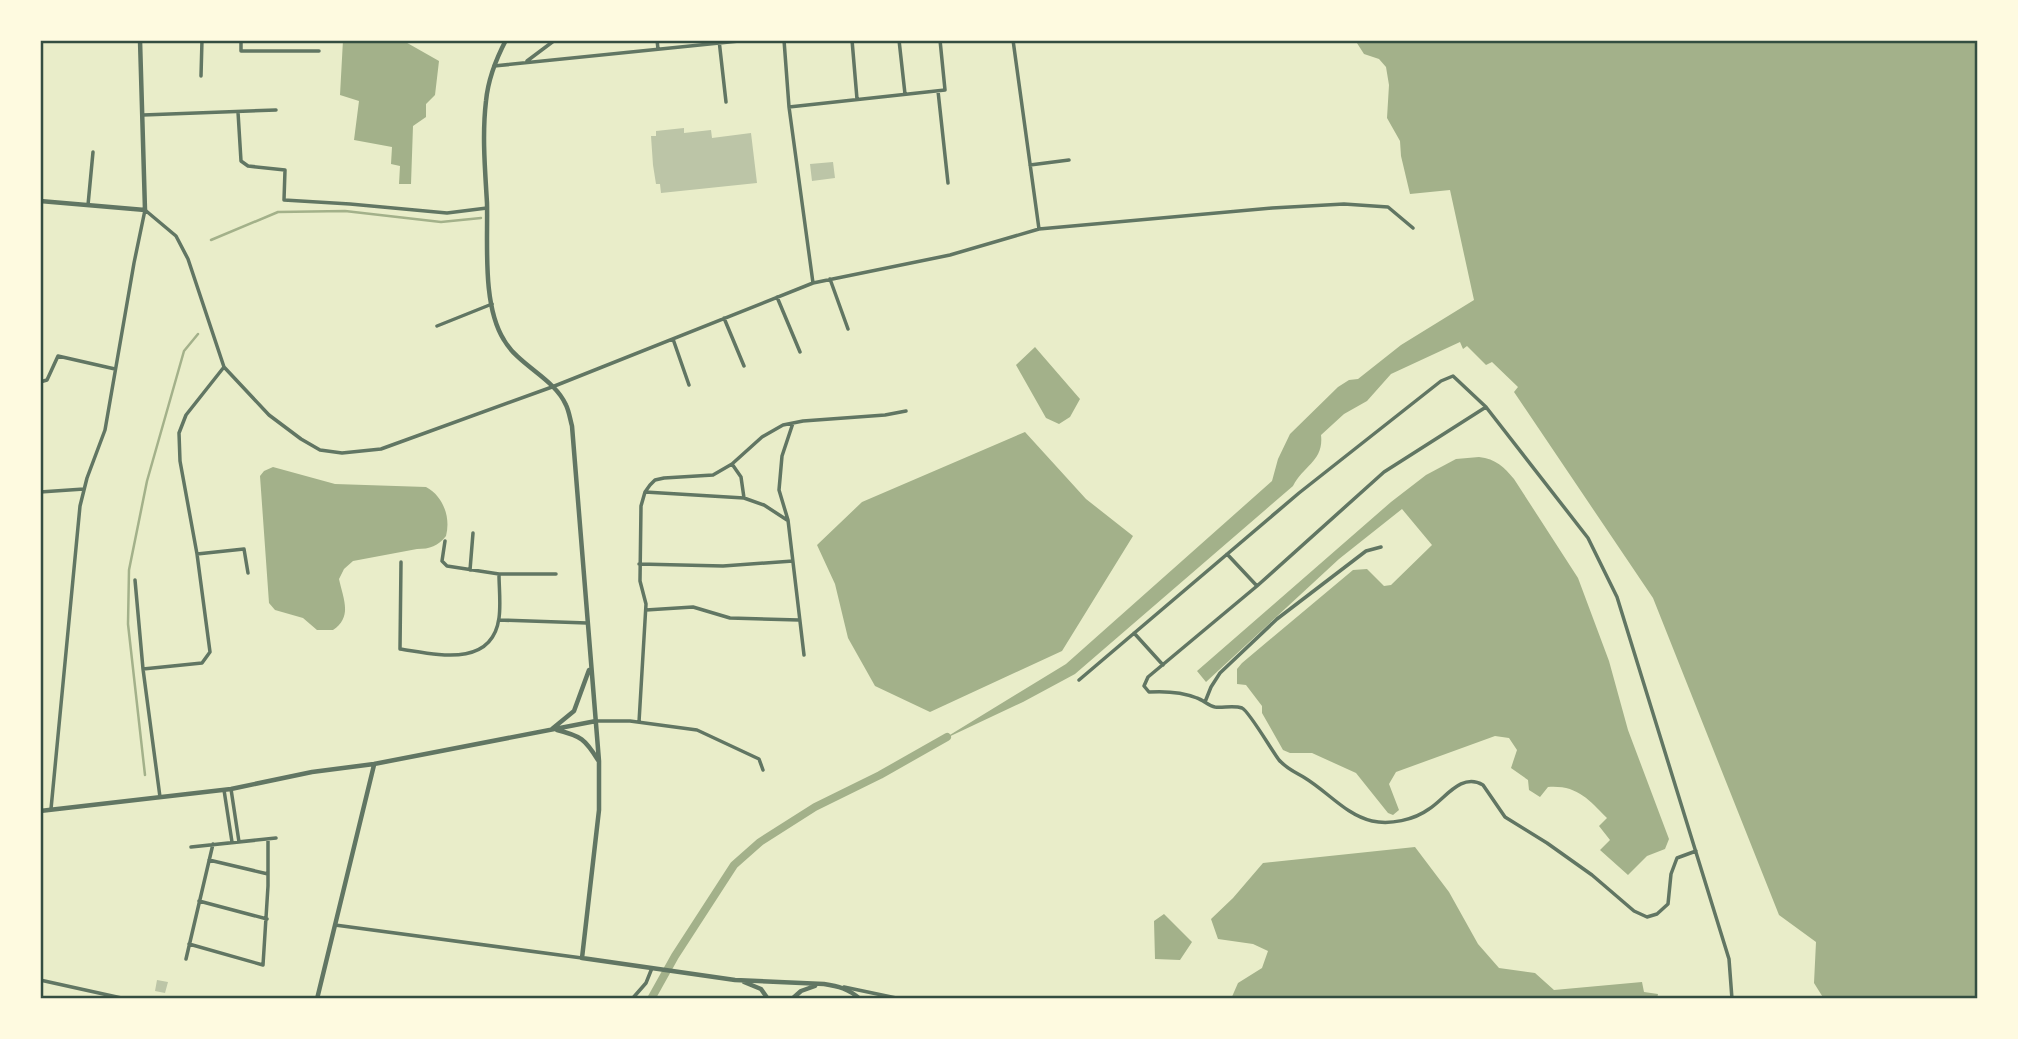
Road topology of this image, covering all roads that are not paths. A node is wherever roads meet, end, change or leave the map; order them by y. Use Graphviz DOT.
graph roads {
  1 [pos="140,40"];
  2 [pos="202,40"];
  3 [pos="241,40"];
  4 [pos="506,40"];
  5 [pos="555,40"];
  6 [pos="657,40"];
  7 [pos="749,40"];
  8 [pos="784,40"];
  9 [pos="852,40"];
  10 [pos="899,40"];
  11 [pos="940,40"];
  12 [pos="1013,40"];
  13 [pos="719,42"];
  14 [pos="658,49"];
  15 [pos="318,51"];
  16 [pos="525,63"];
  17 [pos="494,66"];
  18 [pos="201,76"];
  19 [pos="938,91"];
  20 [pos="905,94"];
  21 [pos="857,99"];
  22 [pos="726,102"];
  23 [pos="789,107"];
  24 [pos="275,110"];
  25 [pos="238,112"];
  26 [pos="143,115"];
  27 [pos="93,152"];
  28 [pos="1069,160"];
  29 [pos="1030,165"];
  30 [pos="948,183"];
  31 [pos="40,201"];
  32 [pos="88,205"];
  33 [pos="487,208"];
  34 [pos="145,210"];
  35 [pos="1413,228"];
  36 [pos="1039,229"];
  37 [pos="830,279"];
  38 [pos="813,283"];
  39 [pos="777,297"];
  40 [pos="492,304"];
  41 [pos="724,318"];
  42 [pos="437,326"];
  43 [pos="848,329"];
  44 [pos="673,338"];
  45 [pos="800,352"];
  46 [pos="744,366"];
  47 [pos="224,367"];
  48 [pos="115,369"];
  49 [pos="40,382"];
  50 [pos="689,385"];
  51 [pos="552,387"];
  52 [pos="1486,407"];
  53 [pos="906,411"];
  54 [pos="794,422"];
  55 [pos="732,464"];
  56 [pos="84,489"];
  57 [pos="40,492"];
  58 [pos="645,492"];
  59 [pos="744,498"];
  60 [pos="788,520"];
  61 [pos="473,533"];
  62 [pos="445,541"];
  63 [pos="1381,547"];
  64 [pos="197,554"];
  65 [pos="1227,554"];
  66 [pos="793,561"];
  67 [pos="401,562"];
  68 [pos="639,564"];
  69 [pos="470,570"];
  70 [pos="248,573"];
  71 [pos="499,574"];
  72 [pos="556,574"];
  73 [pos="135,580"];
  74 [pos="1257,586"];
  75 [pos="646,610"];
  76 [pos="499,620"];
  77 [pos="799,620"];
  78 [pos="587,623"];
  79 [pos="1134,633"];
  80 [pos="804,655"];
  81 [pos="1163,665"];
  82 [pos="590,666"];
  83 [pos="143,669"];
  84 [pos="1079,680"];
  85 [pos="1205,702"];
  86 [pos="596,721"];
  87 [pos="639,722"];
  88 [pos="552,729"];
  89 [pos="599,761"];
  90 [pos="374,764"];
  91 [pos="763,770"];
  92 [pos="232,789"];
  93 [pos="224,790"];
  94 [pos="160,797"];
  95 [pos="51,809"];
  96 [pos="40,811"];
  97 [pos="276,838"];
  98 [pos="268,839"];
  99 [pos="232,842"];
  100 [pos="239,842"];
  101 [pos="213,844"];
  102 [pos="191,847"];
  103 [pos="1696,851"];
  104 [pos="209,860"];
  105 [pos="268,874"];
  106 [pos="199,901"];
  107 [pos="267,919"];
  108 [pos="335,925"];
  109 [pos="189,944"];
  110 [pos="582,958"];
  111 [pos="186,959"];
  112 [pos="654,969"];
  113 [pos="40,980"];
  114 [pos="735,980"];
  115 [pos="824,984"];
  116 [pos="839,986"];
  117 [pos="126,999"];
  118 [pos="317,999"];
  119 [pos="632,999"];
  120 [pos="768,999"];
  121 [pos="792,999"];
  122 [pos="860,999"];
  123 [pos="901,999"];
  124 [pos="1732,999"];
  1 -- 26 [label="street"];
  2 -- 18 [label="street"];
  3 -- 15 [label="street"];
  4 -- 17 [label="street"];
  5 -- 16 [label="street"];
  6 -- 14 [label="street"];
  7 -- 13 [label="street"];
  8 -- 23 [label="street"];
  9 -- 21 [label="street"];
  10 -- 20 [label="street"];
  11 -- 19 [label="street"];
  12 -- 29 [label="street"];
  13 -- 14 [label="street"];
  13 -- 22 [label="street"];
  14 -- 16 [label="street"];
  16 -- 17 [label="street"];
  17 -- 33 [label="street"];
  19 -- 20 [label="street"];
  19 -- 30 [label="street"];
  20 -- 21 [label="street"];
  21 -- 23 [label="street"];
  23 -- 38 [label="street"];
  24 -- 25 [label="street"];
  25 -- 26 [label="street"];
  25 -- 33 [label="street"];
  26 -- 34 [label="street"];
  27 -- 32 [label="street"];
  28 -- 29 [label="street"];
  29 -- 36 [label="street"];
  31 -- 32 [label="street"];
  32 -- 34 [label="street"];
  33 -- 40 [label="street"];
  34 -- 47 [label="street"];
  34 -- 48 [label="street"];
  35 -- 36 [label="street"];
  36 -- 37 [label="street"];
  37 -- 38 [label="street"];
  37 -- 43 [label="street"];
  38 -- 39 [label="street"];
  39 -- 41 [label="street"];
  39 -- 45 [label="street"];
  40 -- 42 [label="street"];
  40 -- 51 [label="street"];
  41 -- 44 [label="street"];
  41 -- 46 [label="street"];
  44 -- 50 [label="street"];
  44 -- 51 [label="street"];
  47 -- 51 [label="street"];
  47 -- 64 [label="street"];
  48 -- 49 [label="street"];
  48 -- 56 [label="street"];
  51 -- 78 [label="street"];
  52 -- 65 [label="street"];
  52 -- 74 [label="street"];
  52 -- 103 [label="street"];
  53 -- 54 [label="street"];
  54 -- 55 [label="street"];
  54 -- 60 [label="street"];
  55 -- 58 [label="street"];
  55 -- 59 [label="street"];
  56 -- 57 [label="street"];
  56 -- 95 [label="street"];
  58 -- 59 [label="street"];
  58 -- 68 [label="street"];
  59 -- 60 [label="street"];
  60 -- 66 [label="street"];
  61 -- 69 [label="street"];
  62 -- 69 [label="street"];
  63 -- 85 [label="street"];
  64 -- 70 [label="street"];
  64 -- 83 [label="street"];
  65 -- 74 [label="street"];
  65 -- 79 [label="street"];
  66 -- 68 [label="street"];
  66 -- 77 [label="street"];
  67 -- 76 [label="street"];
  68 -- 75 [label="street"];
  69 -- 71 [label="street"];
  71 -- 72 [label="street"];
  71 -- 76 [label="street"];
  73 -- 83 [label="street"];
  74 -- 81 [label="street"];
  75 -- 77 [label="street"];
  75 -- 87 [label="street"];
  76 -- 78 [label="street"];
  77 -- 80 [label="street"];
  78 -- 82 [label="street"];
  79 -- 81 [label="street"];
  79 -- 84 [label="street"];
  81 -- 85 [label="street"];
  82 -- 86 [label="street"];
  82 -- 88 [label="street"];
  83 -- 94 [label="street"];
  85 -- 103 [label="street"];
  86 -- 87 [label="street"];
  86 -- 88 [label="street"];
  86 -- 89 [label="street"];
  87 -- 91 [label="street"];
  88 -- 89 [label="street"];
  88 -- 90 [label="street"];
  89 -- 110 [label="street"];
  90 -- 92 [label="street"];
  90 -- 108 [label="street"];
  92 -- 93 [label="street"];
  92 -- 100 [label="street"];
  93 -- 94 [label="street"];
  93 -- 99 [label="street"];
  94 -- 95 [label="street"];
  95 -- 96 [label="street"];
  97 -- 98 [label="street"];
  98 -- 100 [label="street"];
  98 -- 105 [label="street"];
  99 -- 100 [label="street"];
  99 -- 101 [label="street"];
  101 -- 102 [label="street"];
  101 -- 104 [label="street"];
  103 -- 124 [label="street"];
  104 -- 105 [label="street"];
  104 -- 106 [label="street"];
  105 -- 107 [label="street"];
  106 -- 107 [label="street"];
  106 -- 109 [label="street"];
  107 -- 109 [label="street"];
  108 -- 110 [label="street"];
  108 -- 118 [label="street"];
  109 -- 111 [label="street"];
  110 -- 112 [label="street"];
  112 -- 114 [label="street"];
  112 -- 119 [label="street"];
  113 -- 117 [label="street"];
  114 -- 115 [label="street"];
  114 -- 120 [label="street"];
  115 -- 116 [label="street"];
  115 -- 121 [label="street"];
  116 -- 122 [label="street"];
  116 -- 123 [label="street"];
}
